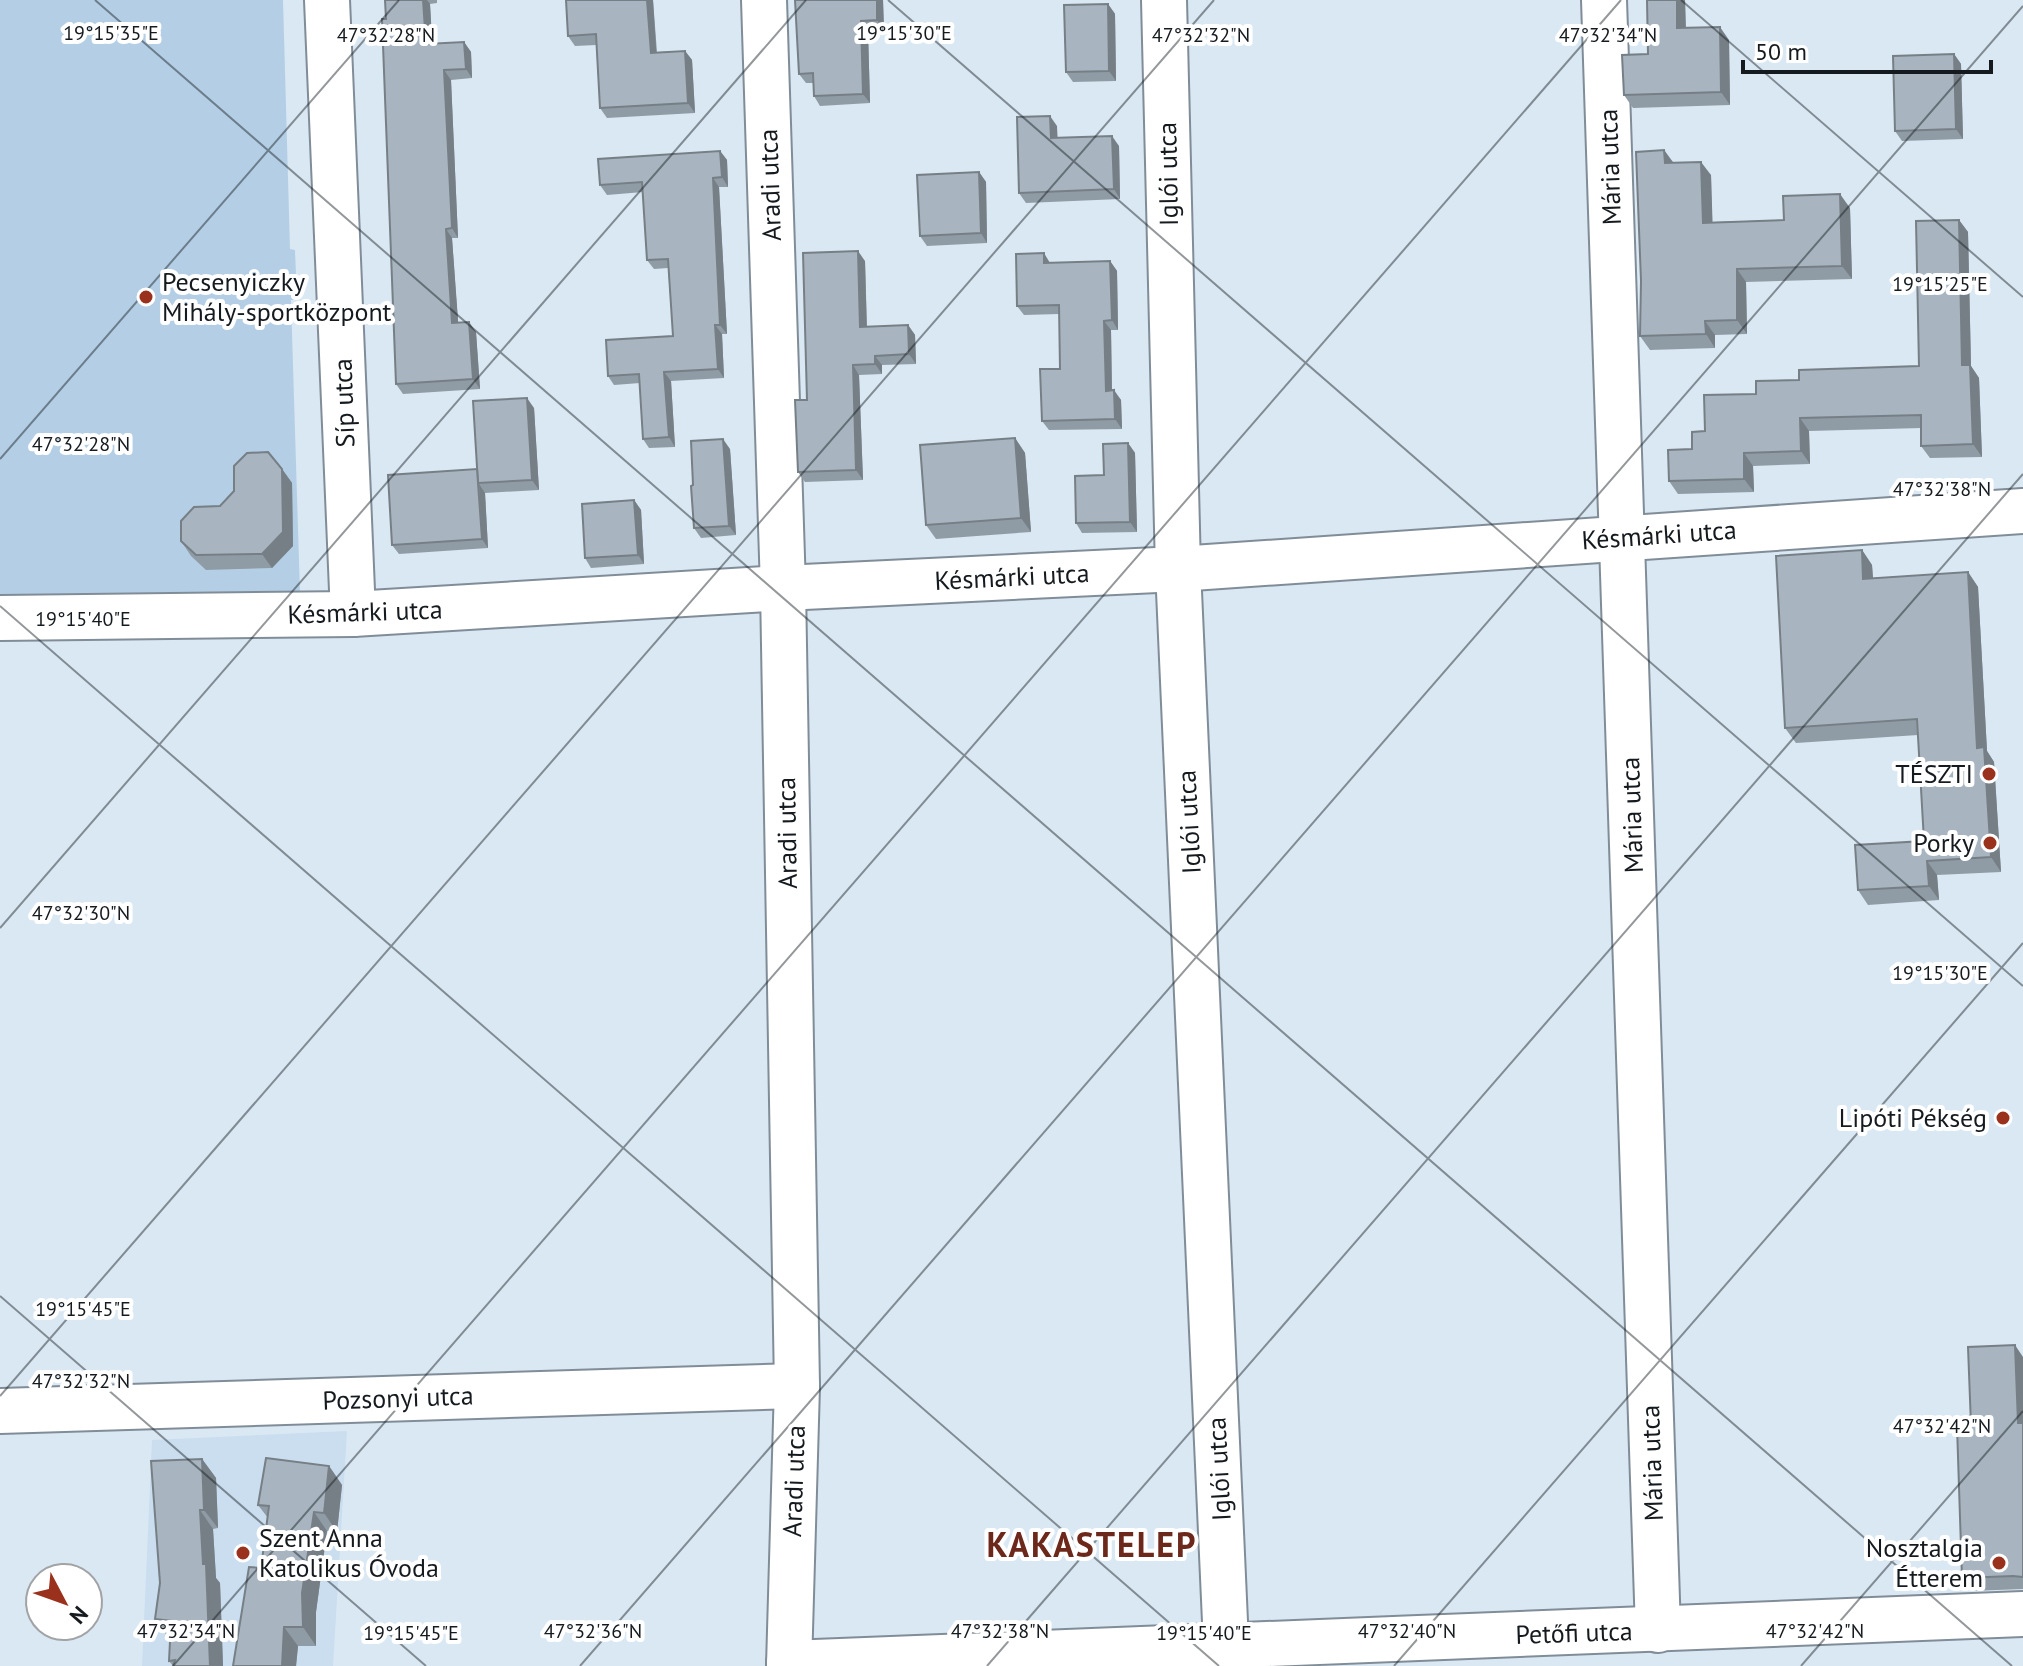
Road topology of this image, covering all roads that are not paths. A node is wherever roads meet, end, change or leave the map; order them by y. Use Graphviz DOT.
graph roads {
  1 [pos="327,0"];
  2 [pos="764,0"];
  3 [pos="1164,0"];
  4 [pos="1604,0"];
  5 [pos="2023,511"];
  6 [pos="1623,538"];
  7 [pos="1178,569"];
  8 [pos="783,588"];
  9 [pos="353,614"];
  10 [pos="0,618"];
  11 [pos="797,1386"];
  12 [pos="0,1411"];
  13 [pos="2023,1614"];
  14 [pos="1658,1630"];
  15 [pos="1226,1644"];
  16 [pos="789,1665"];
  1 -- 9 [label="street, Síp utca"];
  2 -- 8 [label="street, Aradi utca"];
  3 -- 7 [label="street, Iglói utca"];
  4 -- 6 [label="street, Mária utca"];
  5 -- 6 [label="street, Késmárki utca"];
  6 -- 7 [label="street, Késmárki utca"];
  6 -- 14 [label="street, Mária utca"];
  7 -- 8 [label="street, Késmárki utca"];
  7 -- 15 [label="street, Iglói utca"];
  8 -- 9 [label="street, Késmárki utca"];
  8 -- 11 [label="street, Aradi utca"];
  9 -- 10 [label="street, Késmárki utca"];
  11 -- 12 [label="street, Pozsonyi utca"];
  11 -- 16 [label="street, Aradi utca"];
  13 -- 14 [label="street, Petőfi utca"];
  14 -- 15 [label="street, Petőfi utca"];
  15 -- 16 [label="street, Petőfi utca"];
}
